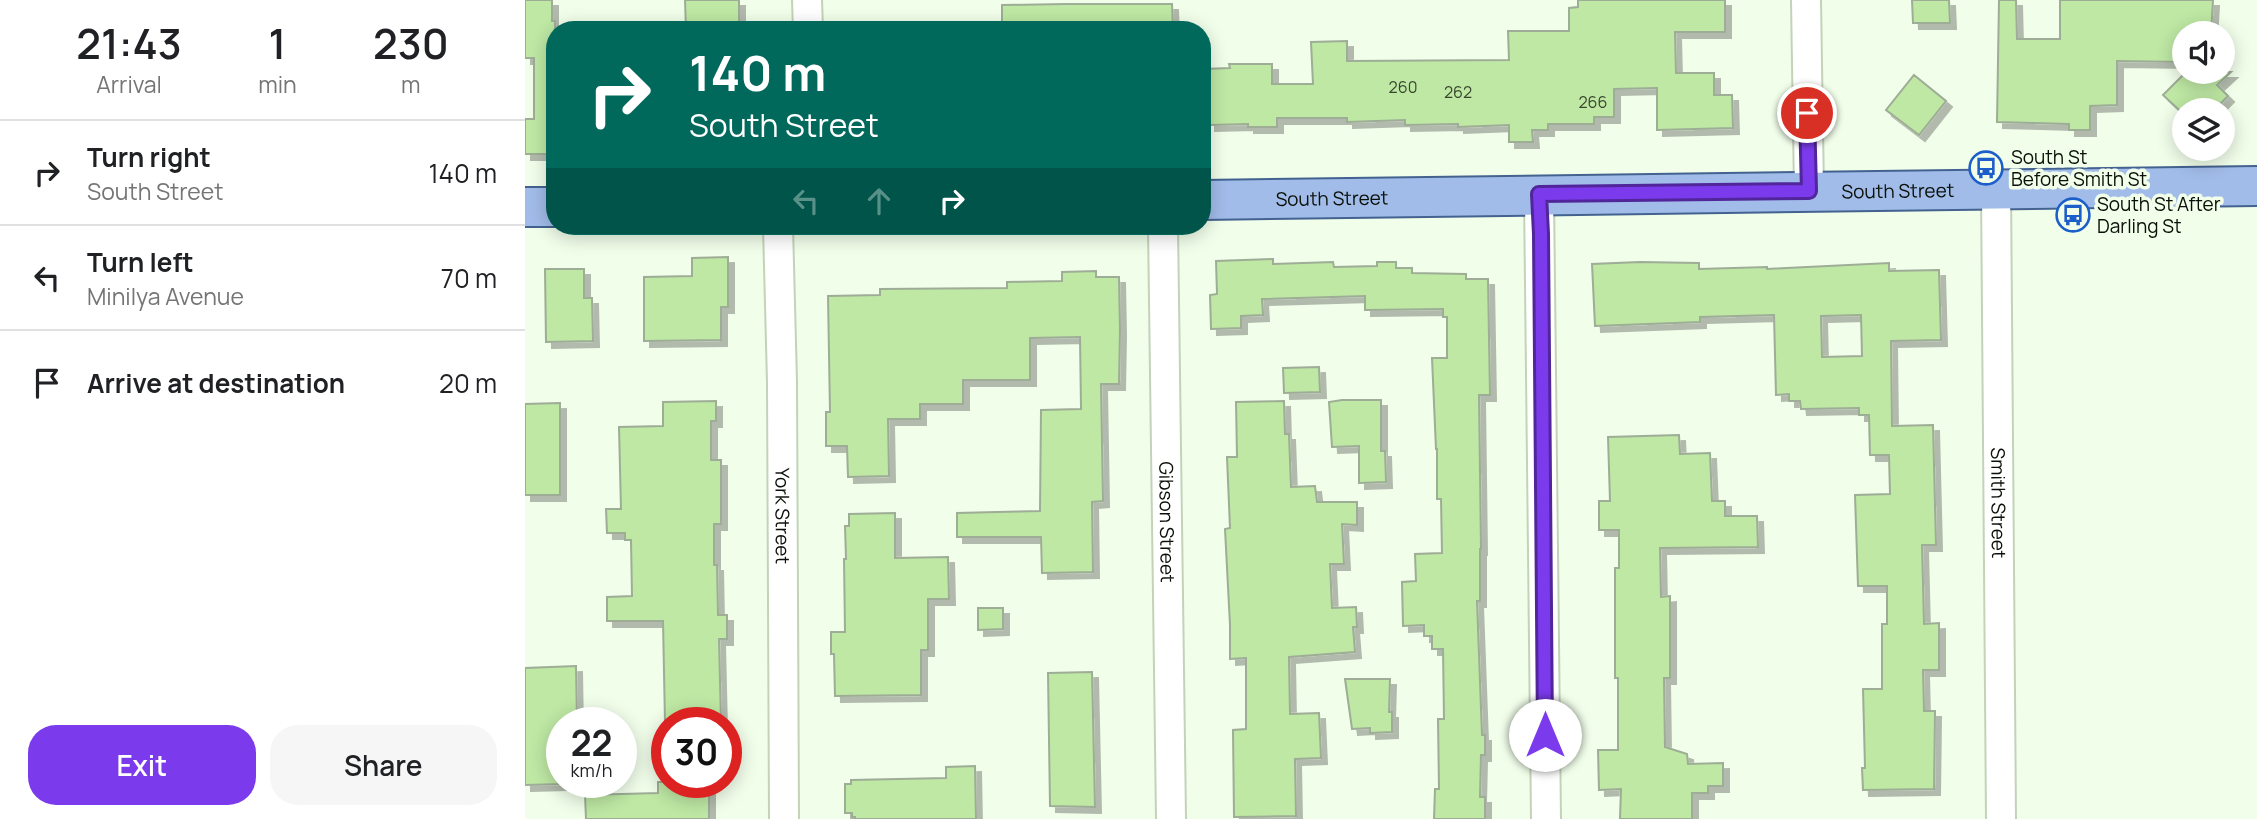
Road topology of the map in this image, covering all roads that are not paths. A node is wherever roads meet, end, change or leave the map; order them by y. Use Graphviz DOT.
graph roads {
  1 [pos="807,0"];
  2 [pos="1806,0"];
  3 [pos="808,21"];
  4 [pos="2257,186"];
  5 [pos="1996,188"];
  6 [pos="1809,191"];
  7 [pos="1539,194"];
  8 [pos="1211,200"];
  9 [pos="525,207"];
  10 [pos="546,207"];
  11 [pos="778,235"];
  12 [pos="1163,235"];
  13 [pos="786,815"];
  14 [pos="1171,819"];
  15 [pos="1546,819"];
  16 [pos="2001,819"];
  1 -- 3 [label="street"];
  2 -- 6 [label="street"];
  4 -- 5 [label="main road, South Street"];
  5 -- 6 [label="main road, South Street"];
  5 -- 16 [label="street, Smith Street"];
  6 -- 7 [label="main road, South Street"];
  7 -- 8 [label="main road, South Street"];
  7 -- 15 [label="street"];
  9 -- 10 [label="main road"];
  11 -- 13 [label="street, York Street"];
  12 -- 14 [label="street, Gibson Street"];
}
